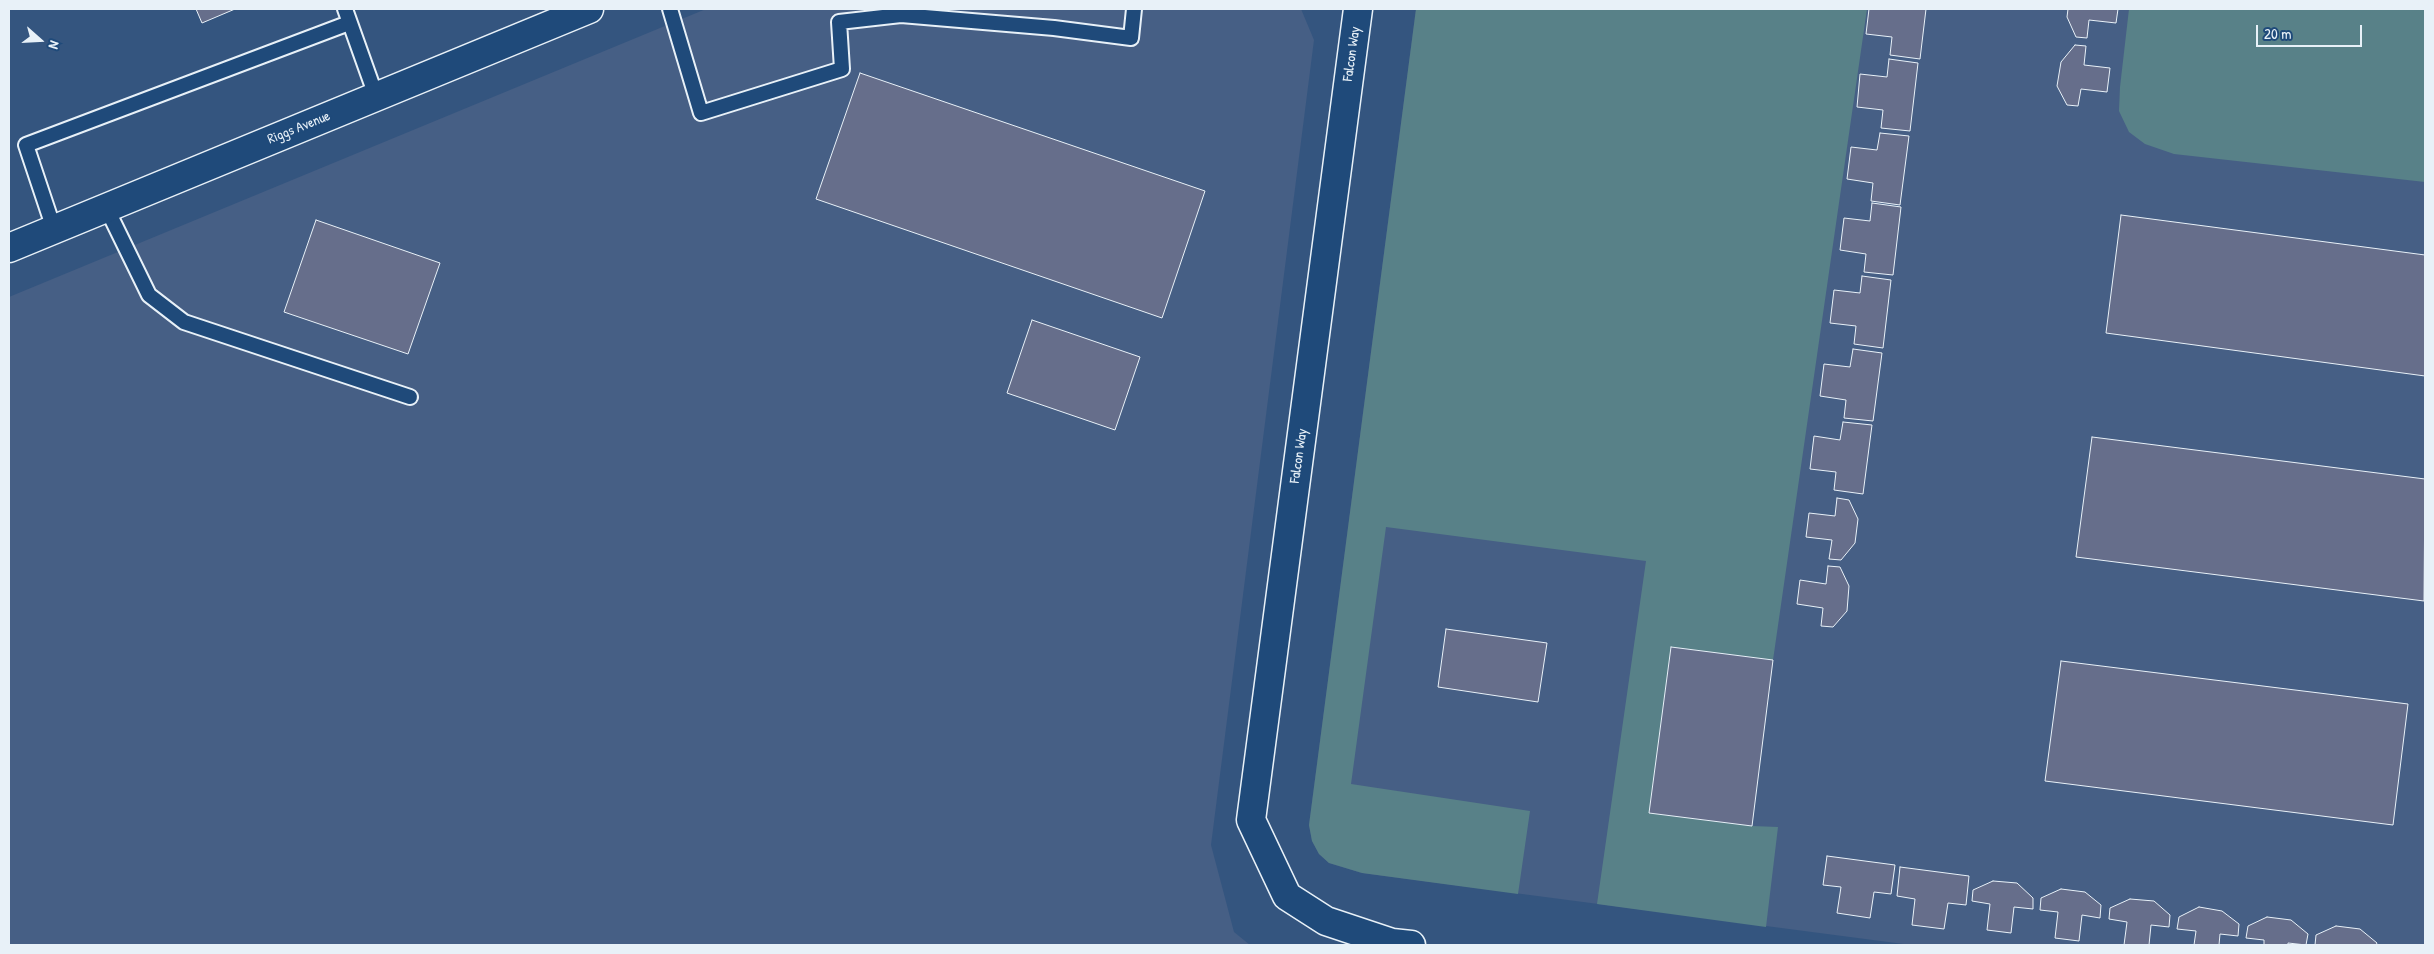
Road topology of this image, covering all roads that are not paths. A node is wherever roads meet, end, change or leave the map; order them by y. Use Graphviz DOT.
graph roads {
  1 [pos="345,9"];
  2 [pos="590,9"];
  3 [pos="670,9"];
  4 [pos="1134,9"];
  5 [pos="1358,9"];
  6 [pos="942,14"];
  7 [pos="349,23"];
  8 [pos="376,96"];
  9 [pos="106,207"];
  10 [pos="54,229"];
  11 [pos="9,248"];
  12 [pos="410,397"];
  13 [pos="1411,945"];
  1 -- 7 [label="lane"];
  2 -- 8 [label="street, Riggs Avenue"];
  3 -- 6 [label="lane"];
  4 -- 6 [label="lane"];
  5 -- 13 [label="street, Falcon Way"];
  7 -- 8 [label="lane"];
  7 -- 10 [label="lane"];
  8 -- 9 [label="street, Riggs Avenue"];
  9 -- 10 [label="street, Riggs Avenue"];
  9 -- 12 [label="lane"];
  10 -- 11 [label="street, Riggs Avenue"];
}
